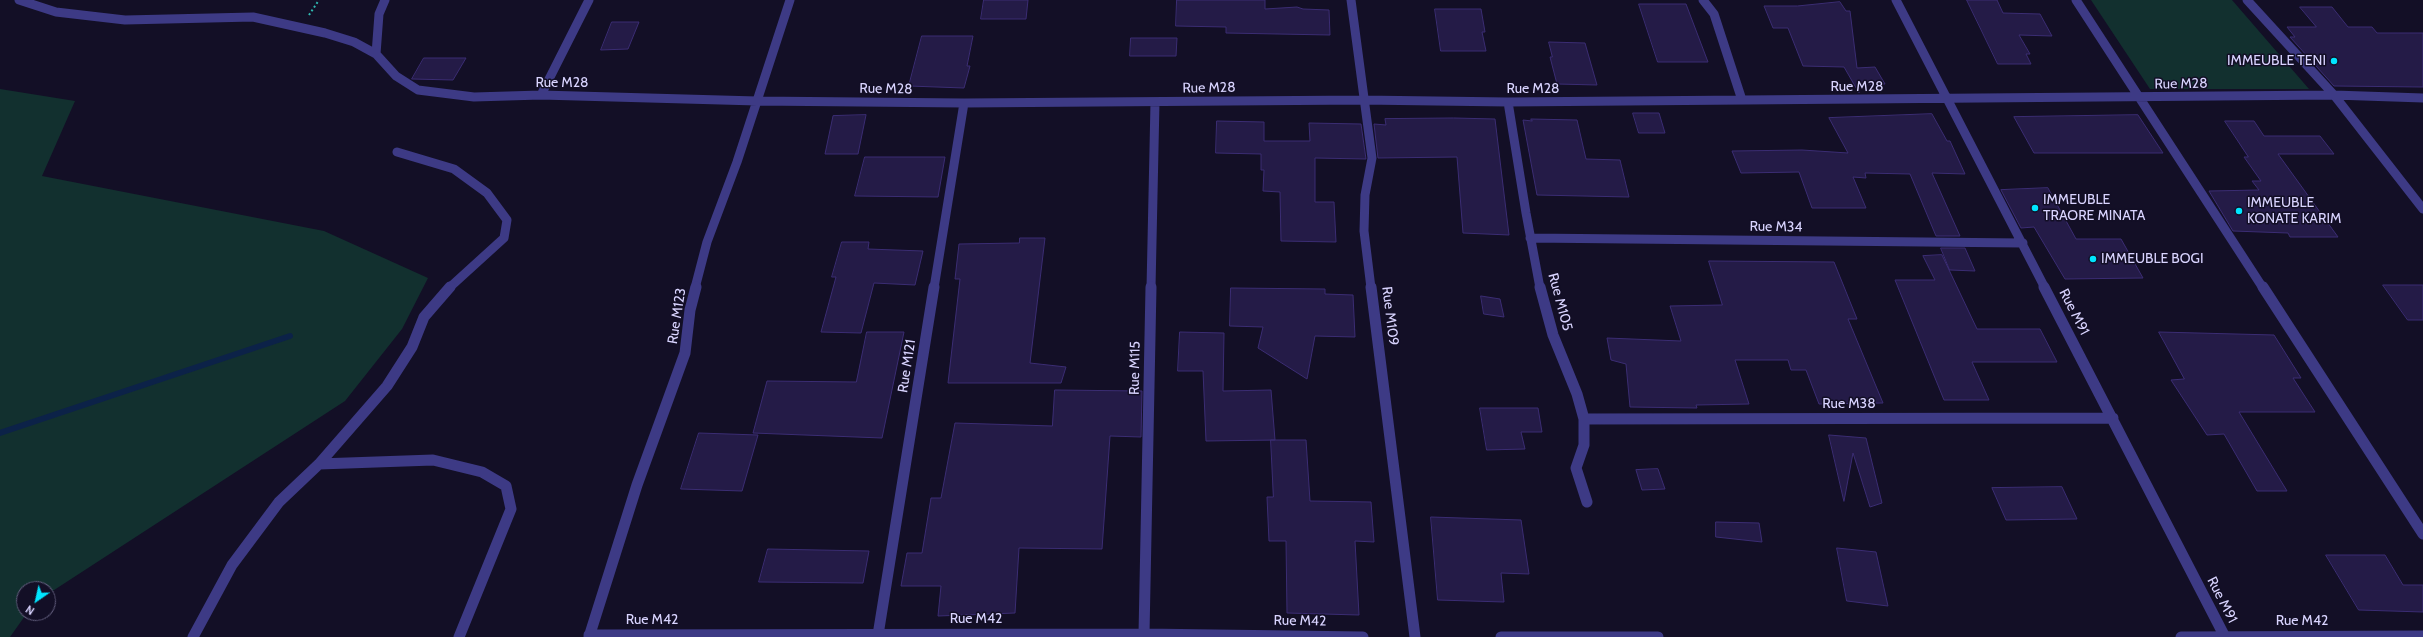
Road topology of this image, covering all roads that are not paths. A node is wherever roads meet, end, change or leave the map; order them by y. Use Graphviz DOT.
graph roads {
  1 [pos="19,0"];
  2 [pos="385,0"];
  3 [pos="589,0"];
  4 [pos="790,0"];
  5 [pos="1351,0"];
  6 [pos="1703,0"];
  7 [pos="1896,0"];
  8 [pos="2076,0"];
  9 [pos="2247,0"];
  10 [pos="376,54"];
  11 [pos="542,95"];
  12 [pos="2334,95"];
  13 [pos="2140,97"];
  14 [pos="2423,98"];
  15 [pos="1946,99"];
  16 [pos="1363,100"];
  17 [pos="1742,100"];
  18 [pos="757,101"];
  19 [pos="1155,102"];
  20 [pos="1508,102"];
  21 [pos="964,103"];
  22 [pos="397,152"];
  23 [pos="2423,209"];
  24 [pos="1530,238"];
  25 [pos="2023,244"];
  26 [pos="2113,418"];
  27 [pos="1584,419"];
  28 [pos="319,464"];
  29 [pos="1587,502"];
  30 [pos="2423,534"];
  31 [pos="878,634"];
  32 [pos="1144,634"];
  33 [pos="589,636"];
  34 [pos="2423,636"];
  35 [pos="193,637"];
  36 [pos="459,637"];
  37 [pos="1363,637"];
  38 [pos="1415,637"];
  39 [pos="1501,637"];
  40 [pos="1658,637"];
  41 [pos="2181,637"];
  42 [pos="2225,637"];
  1 -- 10 [label="street, Rue M28"];
  2 -- 10 [label="street"];
  3 -- 11 [label="street"];
  4 -- 18 [label="street, Rue M123"];
  5 -- 16 [label="street, Rue M109"];
  6 -- 17 [label="street"];
  7 -- 15 [label="street, Rue M91"];
  8 -- 13 [label="street"];
  9 -- 12 [label="street"];
  10 -- 11 [label="street, Rue M28"];
  11 -- 18 [label="street, Rue M28"];
  12 -- 13 [label="street, Rue M28"];
  12 -- 14 [label="street, Rue M28"];
  12 -- 23 [label="street"];
  13 -- 15 [label="street, Rue M28"];
  13 -- 30 [label="street"];
  15 -- 17 [label="street, Rue M28"];
  15 -- 25 [label="street, Rue M91"];
  16 -- 19 [label="street, Rue M28"];
  16 -- 20 [label="street, Rue M28"];
  16 -- 38 [label="street, Rue M109"];
  17 -- 20 [label="street, Rue M28"];
  18 -- 21 [label="street, Rue M28"];
  18 -- 33 [label="street, Rue M123"];
  19 -- 21 [label="street, Rue M28"];
  19 -- 32 [label="street, Rue M115"];
  20 -- 24 [label="street, Rue M105"];
  21 -- 31 [label="street, Rue M121"];
  22 -- 28 [label="street"];
  24 -- 25 [label="street, Rue M34"];
  24 -- 27 [label="street, Rue M105"];
  25 -- 26 [label="street, Rue M91"];
  26 -- 27 [label="street, Rue M38"];
  26 -- 42 [label="street, Rue M91"];
  27 -- 29 [label="street, Rue M105"];
  28 -- 35 [label="street"];
  28 -- 36 [label="street"];
  31 -- 32 [label="street, Rue M42"];
  31 -- 33 [label="street, Rue M42"];
  32 -- 37 [label="street, Rue M42"];
  34 -- 42 [label="street, Rue M42"];
  39 -- 40 [label="street"];
  41 -- 42 [label="street, Rue M42"];
}
